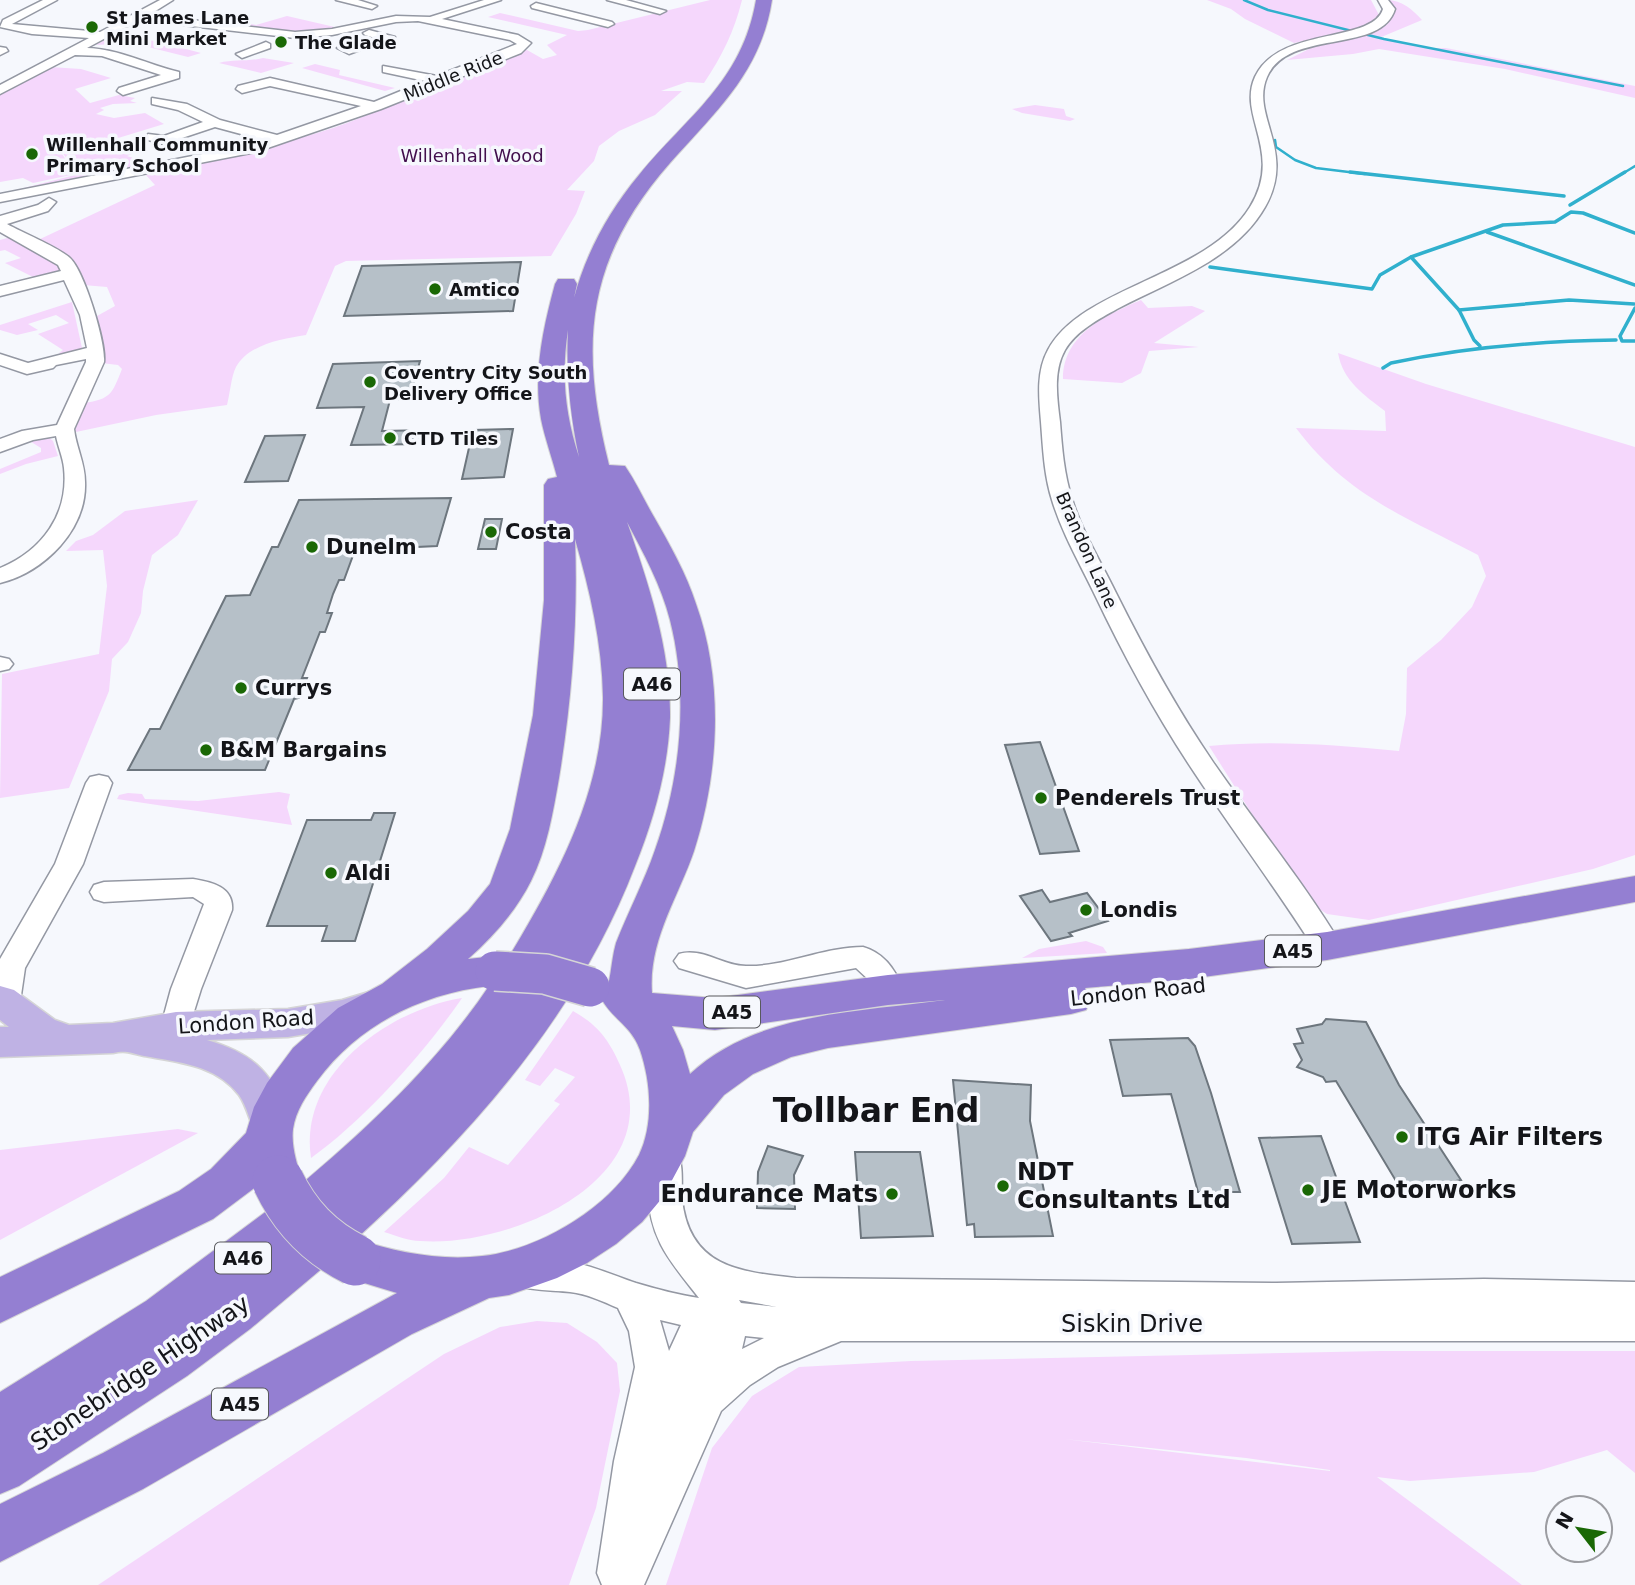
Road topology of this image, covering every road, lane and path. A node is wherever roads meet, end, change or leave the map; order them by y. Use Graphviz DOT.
graph roads {
  1 [pos="52,0"];
  2 [pos="168,0"];
  3 [pos="341,0"];
  4 [pos="554,0"];
  5 [pos="612,0"];
  6 [pos="750,0"];
  7 [pos="764,0"];
  8 [pos="1382,0"];
  9 [pos="500,1"];
  10 [pos="12,7"];
  11 [pos="36,8"];
  12 [pos="660,11"];
  13 [pos="355,12"];
  14 [pos="220,14"];
  15 [pos="141,16"];
  16 [pos="335,19"];
  17 [pos="430,19"];
  18 [pos="391,20"];
  19 [pos="188,24"];
  20 [pos="608,24"];
  21 [pos="350,29"];
  22 [pos="32,31"];
  23 [pos="276,34"];
  24 [pos="103,35"];
  25 [pos="508,35"];
  26 [pos="485,43"];
  27 [pos="266,46"];
  28 [pos="343,48"];
  29 [pos="1,50"];
  30 [pos="72,51"];
  31 [pos="387,69"];
  32 [pos="438,80"];
  33 [pos="242,89"];
  34 [pos="0,90"];
  35 [pos="123,91"];
  36 [pos="329,95"];
  37 [pos="157,101"];
  38 [pos="302,105"];
  39 [pos="376,106"];
  40 [pos="215,123"];
  41 [pos="153,137"];
  42 [pos="279,140"];
  43 [pos="0,198"];
  44 [pos="48,202"];
  45 [pos="0,223"];
  46 [pos="71,273"];
  47 [pos="0,291"];
  48 [pos="96,351"];
  49 [pos="0,359"];
  50 [pos="568,411"];
  51 [pos="64,429"];
  52 [pos="0,446"];
  53 [pos="0,576"];
  54 [pos="99,783"];
  55 [pos="1635,889"];
  56 [pos="104,892"];
  57 [pos="1635,911"];
  58 [pos="1327,946"];
  59 [pos="10,951"];
  60 [pos="701,959"];
  61 [pos="888,990"];
  62 [pos="388,998"];
  63 [pos="634,1006"];
  64 [pos="4,1018"];
  65 [pos="176,1026"];
  66 [pos="113,1038"];
  67 [pos="475,1067"];
  68 [pos="270,1129"];
  69 [pos="668,1137"];
  70 [pos="697,1267"];
  71 [pos="495,1276"];
  72 [pos="631,1297"];
  73 [pos="1635,1298"];
  74 [pos="0,1301"];
  75 [pos="726,1307"];
  76 [pos="843,1324"];
  77 [pos="1635,1325"];
  78 [pos="706,1401"];
  79 [pos="0,1421"];
  80 [pos="0,1468"];
  81 [pos="0,1534"];
  82 [pos="624,1536"];
  83 [pos="616,1585"];
  84 [pos="622,1585"];
  1 -- 11 [label="street"];
  2 -- 15 [label="street"];
  3 -- 13 [label="street"];
  4 -- 20 [label="street"];
  5 -- 12 [label="street"];
  6 -- 50 [label="highway, A46"];
  7 -- 50 [label="highway, A46"];
  8 -- 58 [label="street, Brandon Lane"];
  9 -- 17 [label="street"];
  10 -- 11 [label="street"];
  11 -- 22 [label="street"];
  13 -- 16 [label="street"];
  13 -- 18 [label="street"];
  14 -- 19 [label="street"];
  15 -- 19 [label="street, Middle Ride"];
  15 -- 24 [label="street"];
  17 -- 18 [label="street, Middle Ride"];
  17 -- 25 [label="street, Middle Ride"];
  18 -- 21 [label="street, Middle Ride"];
  19 -- 23 [label="street, Middle Ride"];
  21 -- 23 [label="street, Middle Ride"];
  21 -- 28 [label="street"];
  22 -- 24 [label="street"];
  22 -- 29 [label="street"];
  23 -- 27 [label="street"];
  24 -- 30 [label="street"];
  25 -- 26 [label="street"];
  25 -- 32 [label="street, Middle Ride"];
  30 -- 34 [label="street"];
  30 -- 35 [label="street"];
  31 -- 32 [label="street"];
  32 -- 39 [label="street, Middle Ride"];
  33 -- 36 [label="street"];
  36 -- 38 [label="street"];
  36 -- 39 [label="street"];
  37 -- 40 [label="street"];
  39 -- 42 [label="street, Middle Ride"];
  40 -- 41 [label="street"];
  40 -- 42 [label="street"];
  42 -- 43 [label="street, Middle Ride"];
  44 -- 45 [label="street"];
  45 -- 46 [label="street"];
  46 -- 47 [label="street"];
  46 -- 48 [label="street"];
  48 -- 49 [label="street"];
  48 -- 51 [label="street"];
  50 -- 62 [label="highway"];
  50 -- 63 [label="highway"];
  50 -- 67 [label="highway, A46"];
  51 -- 52 [label="street"];
  51 -- 53 [label="street"];
  54 -- 59 [label="street"];
  55 -- 58 [label="highway, London Road / A45"];
  56 -- 65 [label="street"];
  57 -- 69 [label="highway, London Road / A45"];
  58 -- 61 [label="highway, London Road / A45"];
  59 -- 64 [label="street"];
  60 -- 61 [label="street"];
  61 -- 63 [label="highway, London Road / A45"];
  62 -- 63 [label="highway, bridge"];
  62 -- 65 [label="main road, London Road"];
  62 -- 68 [label="highway"];
  63 -- 69 [label="highway"];
  64 -- 66 [label="main road, London Road"];
  65 -- 66 [label="main road, London Road"];
  66 -- 68 [label="main road, London Road"];
  67 -- 79 [label="highway, Stonebridge Highway / A46"];
  67 -- 80 [label="highway, Stonebridge Highway / A46"];
  68 -- 71 [label="highway, bridge"];
  68 -- 74 [label="highway"];
  69 -- 70 [label="street"];
  69 -- 71 [label="highway"];
  70 -- 75 [label="street"];
  71 -- 72 [label="street, Siskin Drive"];
  71 -- 81 [label="highway, A45"];
  72 -- 75 [label="street, Siskin Drive"];
  72 -- 82 [label="street"];
  73 -- 75 [label="street, Siskin Drive"];
  75 -- 76 [label="street, Siskin Drive"];
  75 -- 78 [label="street"];
  75 -- 82 [label="street"];
  76 -- 77 [label="street, Siskin Drive"];
  76 -- 78 [label="street"];
  78 -- 84 [label="street"];
  82 -- 83 [label="street"];
}
